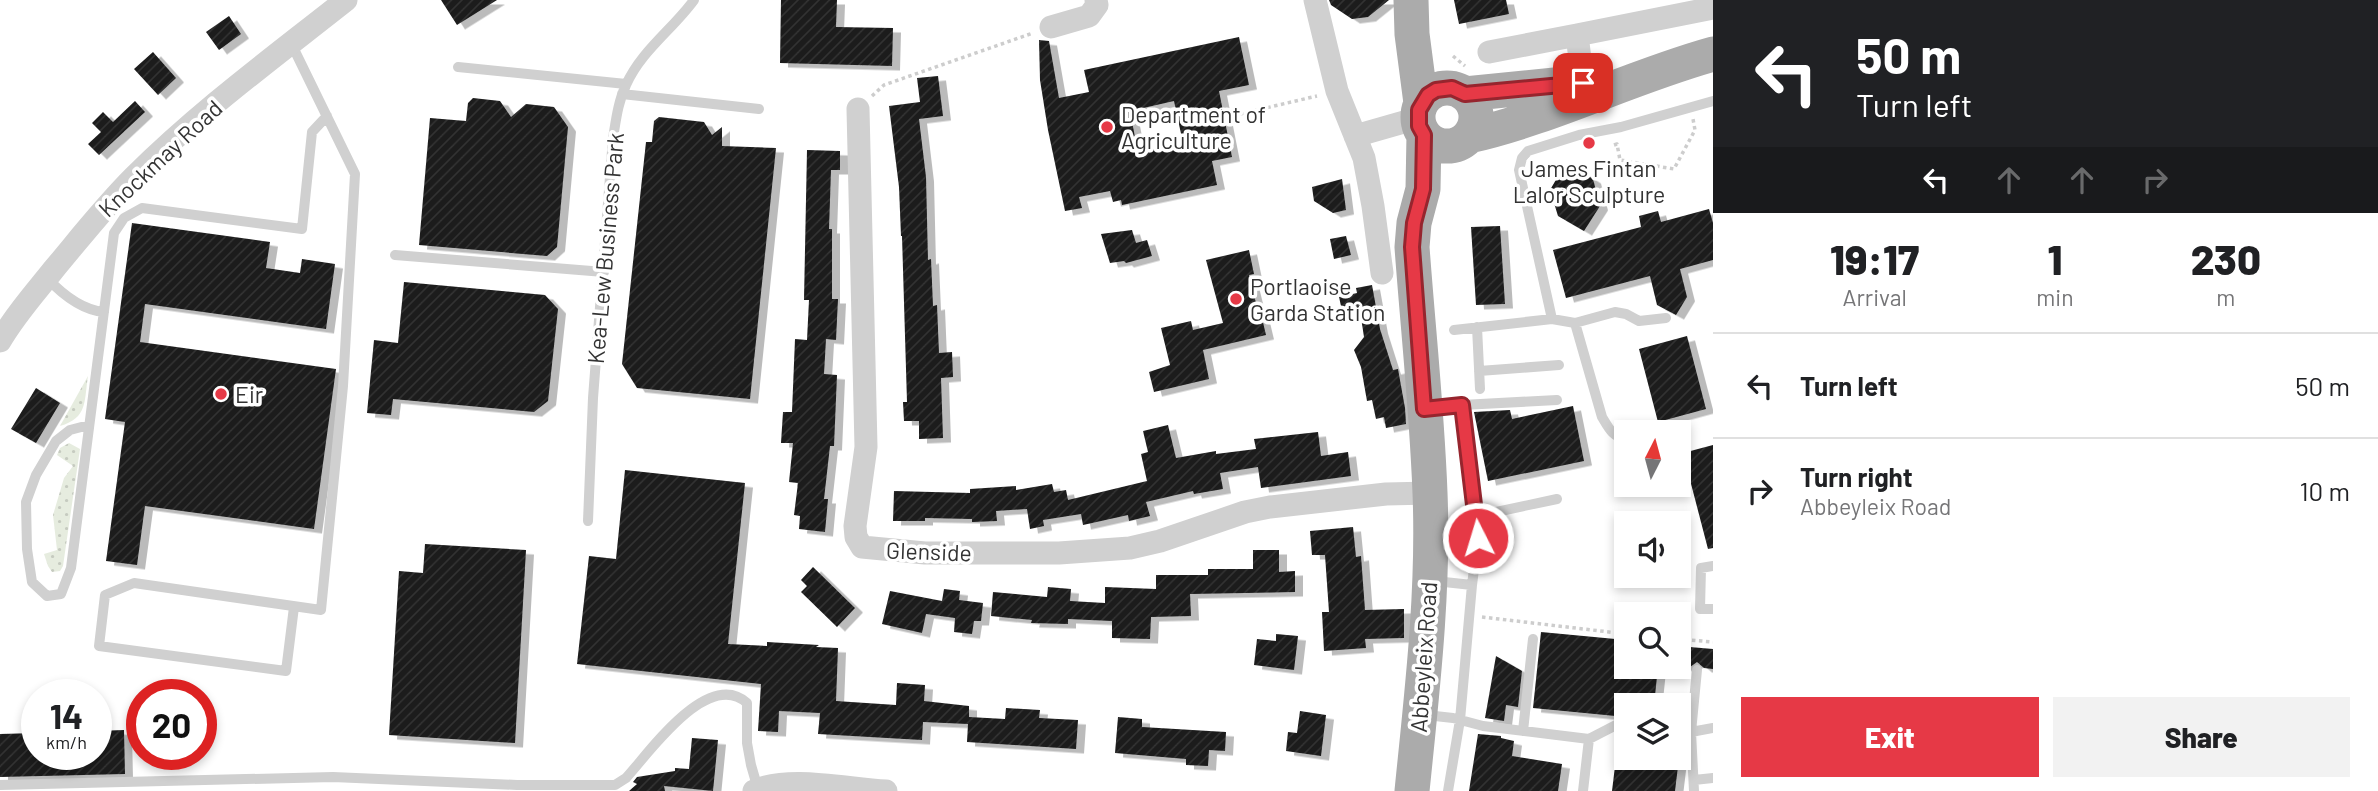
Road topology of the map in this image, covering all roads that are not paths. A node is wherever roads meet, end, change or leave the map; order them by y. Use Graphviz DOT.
graph roads {
  1 [pos="346,0"];
  2 [pos="694,0"];
  3 [pos="1096,0"];
  4 [pos="1315,0"];
  5 [pos="1411,0"];
  6 [pos="1713,8"];
  7 [pos="1051,27"];
  8 [pos="1577,35"];
  9 [pos="291,43"];
  10 [pos="1489,52"];
  11 [pos="1713,54"];
  12 [pos="458,67"];
  13 [pos="1650,74"];
  14 [pos="1583,83"];
  15 [pos="624,89"];
  16 [pos="1713,101"];
  17 [pos="759,108"];
  18 [pos="858,109"];
  19 [pos="327,116"];
  20 [pos="1443,117"];
  21 [pos="1355,136"];
  22 [pos="395,255"];
  23 [pos="604,272"];
  24 [pos="1382,273"];
  25 [pos="47,278"];
  26 [pos="104,312"];
  27 [pos="1666,318"];
  28 [pos="1552,319"];
  29 [pos="1575,323"];
  30 [pos="1477,327"];
  31 [pos="1454,330"];
  32 [pos="0,341"];
  33 [pos="1559,365"];
  34 [pos="1479,371"];
  35 [pos="1480,389"];
  36 [pos="1557,400"];
  37 [pos="1462,405"];
  38 [pos="1424,409"];
  39 [pos="89,425"];
  40 [pos="1614,434"];
  41 [pos="1430,493"];
  42 [pos="1557,499"];
  43 [pos="1477,516"];
  44 [pos="588,521"];
  45 [pos="1713,566"];
  46 [pos="1429,581"];
  47 [pos="1472,585"];
  48 [pos="294,607"];
  49 [pos="1713,609"];
  50 [pos="1533,639"];
  51 [pos="1697,670"];
  52 [pos="1420,714"];
  53 [pos="1460,720"];
  54 [pos="1614,726"];
  55 [pos="1713,728"];
  56 [pos="1523,731"];
  57 [pos="1691,732"];
  58 [pos="1589,739"];
  59 [pos="1713,778"];
  60 [pos="0,785"];
  61 [pos="1694,785"];
  62 [pos="756,790"];
  63 [pos="886,791"];
  64 [pos="1412,791"];
  65 [pos="1448,791"];
  66 [pos="1583,791"];
  1 -- 9 [label="street, Knockmay Road"];
  2 -- 15 [label="lane, Kea-Lew Business Park"];
  3 -- 7 [label="street"];
  4 -- 21 [label="street"];
  5 -- 20 [label="main road, Abbeyleix Road"];
  6 -- 8 [label="street"];
  8 -- 10 [label="street"];
  8 -- 14 [label="street"];
  9 -- 19 [label="lane"];
  9 -- 25 [label="street, Knockmay Road"];
  11 -- 13 [label="main road"];
  12 -- 15 [label="lane"];
  13 -- 14 [label="main road"];
  13 -- 20 [label="main road"];
  14 -- 20 [label="main road"];
  15 -- 17 [label="lane"];
  15 -- 23 [label="lane, Kea-Lew Business Park"];
  16 -- 28 [label="lane"];
  18 -- 41 [label="street, Glenside"];
  19 -- 26 [label="lane"];
  19 -- 48 [label="lane"];
  20 -- 21 [label="street"];
  20 -- 38 [label="main road, Abbeyleix Road"];
  21 -- 24 [label="street"];
  22 -- 23 [label="lane"];
  23 -- 44 [label="lane, Kea-Lew Business Park"];
  25 -- 26 [label="lane"];
  25 -- 32 [label="street, Knockmay Road"];
  26 -- 39 [label="lane"];
  27 -- 29 [label="lane"];
  28 -- 29 [label="lane"];
  28 -- 30 [label="lane"];
  29 -- 40 [label="lane"];
  30 -- 31 [label="lane"];
  30 -- 34 [label="lane"];
  33 -- 34 [label="lane"];
  34 -- 35 [label="lane"];
  36 -- 37 [label="lane"];
  37 -- 38 [label="lane"];
  37 -- 43 [label="lane"];
  38 -- 41 [label="main road, Abbeyleix Road"];
  39 -- 39 [label="lane"];
  41 -- 46 [label="main road, Abbeyleix Road"];
  42 -- 43 [label="lane"];
  43 -- 47 [label="lane"];
  45 -- 49 [label="lane"];
  46 -- 47 [label="lane"];
  46 -- 52 [label="main road, Abbeyleix Road"];
  47 -- 53 [label="lane"];
  48 -- 48 [label="lane"];
  50 -- 56 [label="lane"];
  51 -- 57 [label="lane"];
  52 -- 53 [label="lane"];
  52 -- 64 [label="main road, Abbeyleix Road"];
  53 -- 56 [label="lane"];
  53 -- 65 [label="lane"];
  54 -- 58 [label="lane"];
  55 -- 57 [label="lane"];
  56 -- 58 [label="lane"];
  57 -- 61 [label="lane"];
  58 -- 66 [label="lane"];
  59 -- 61 [label="lane"];
  60 -- 62 [label="lane"];
  62 -- 63 [label="street"];
}
